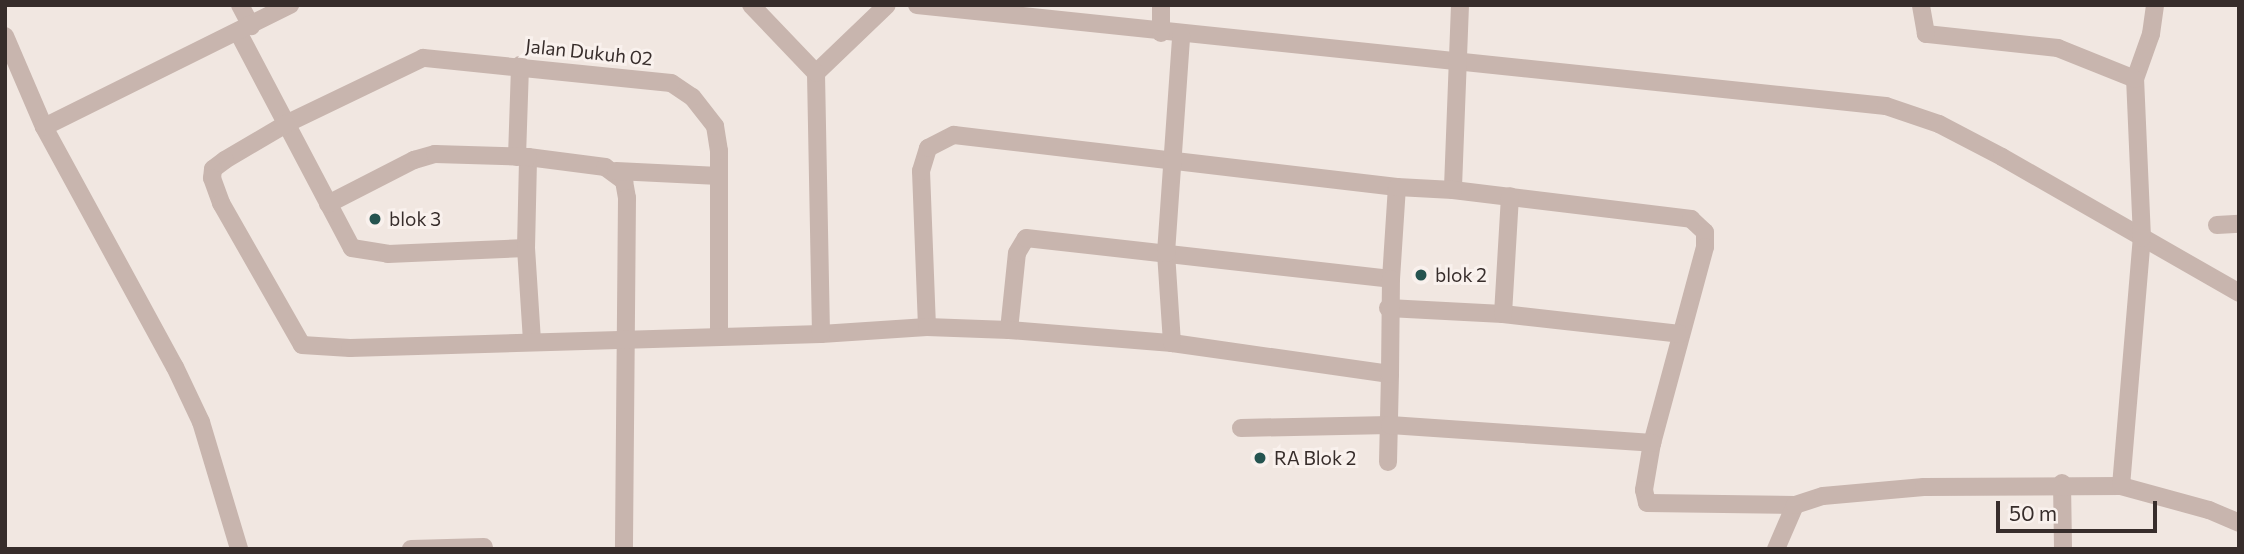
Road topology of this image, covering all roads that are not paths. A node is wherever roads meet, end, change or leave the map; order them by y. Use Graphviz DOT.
graph roads {
  1 [pos="240,5"];
  2 [pos="290,5"];
  3 [pos="751,5"];
  4 [pos="887,5"];
  5 [pos="917,5"];
  6 [pos="1161,5"];
  7 [pos="1460,5"];
  8 [pos="1921,5"];
  9 [pos="2155,5"];
  10 [pos="244,29"];
  11 [pos="1161,33"];
  12 [pos="5,36"];
  13 [pos="1181,36"];
  14 [pos="1459,63"];
  15 [pos="520,65"];
  16 [pos="816,73"];
  17 [pos="2135,79"];
  18 [pos="286,124"];
  19 [pos="44,127"];
  20 [pos="522,157"];
  21 [pos="1174,164"];
  22 [pos="616,172"];
  23 [pos="719,176"];
  24 [pos="1396,187"];
  25 [pos="1453,190"];
  26 [pos="1510,196"];
  27 [pos="328,204"];
  28 [pos="2217,225"];
  29 [pos="2239,225"];
  30 [pos="2142,238"];
  31 [pos="526,248"];
  32 [pos="1166,253"];
  33 [pos="1391,279"];
  34 [pos="2239,293"];
  35 [pos="1388,308"];
  36 [pos="1503,314"];
  37 [pos="927,327"];
  38 [pos="1009,330"];
  39 [pos="821,334"];
  40 [pos="1680,334"];
  41 [pos="719,337"];
  42 [pos="623,340"];
  43 [pos="532,341"];
  44 [pos="1172,343"];
  45 [pos="1390,374"];
  46 [pos="1390,425"];
  47 [pos="1241,428"];
  48 [pos="1652,443"];
  49 [pos="1388,462"];
  50 [pos="2062,483"];
  51 [pos="2121,485"];
  52 [pos="1795,505"];
  53 [pos="2239,523"];
  54 [pos="484,547"];
  55 [pos="239,549"];
  56 [pos="411,549"];
  57 [pos="624,549"];
  58 [pos="1776,549"];
  59 [pos="2063,549"];
  1 -- 10 [label="street"];
  2 -- 10 [label="street"];
  3 -- 16 [label="street"];
  4 -- 16 [label="street"];
  5 -- 11 [label="street"];
  6 -- 11 [label="street"];
  7 -- 14 [label="street"];
  8 -- 17 [label="street"];
  9 -- 17 [label="street"];
  10 -- 18 [label="street"];
  10 -- 19 [label="street"];
  11 -- 13 [label="street"];
  12 -- 19 [label="street"];
  13 -- 14 [label="street"];
  13 -- 21 [label="street"];
  14 -- 25 [label="street"];
  14 -- 30 [label="street"];
  15 -- 18 [label="street, Jalan Dukuh 02"];
  15 -- 20 [label="street"];
  15 -- 23 [label="street, Jalan Dukuh 02"];
  16 -- 39 [label="street"];
  17 -- 30 [label="street"];
  18 -- 27 [label="street"];
  18 -- 43 [label="street, Jalan Dukuh 02"];
  19 -- 55 [label="street"];
  20 -- 22 [label="street"];
  20 -- 27 [label="street"];
  20 -- 31 [label="street"];
  21 -- 24 [label="street"];
  21 -- 32 [label="street"];
  21 -- 37 [label="street"];
  22 -- 23 [label="street"];
  22 -- 42 [label="street"];
  23 -- 41 [label="street, Jalan Dukuh 02"];
  24 -- 25 [label="street"];
  24 -- 33 [label="street"];
  25 -- 26 [label="street"];
  26 -- 36 [label="street"];
  26 -- 40 [label="street"];
  27 -- 31 [label="street"];
  28 -- 29 [label="street"];
  30 -- 34 [label="street"];
  30 -- 51 [label="street"];
  31 -- 43 [label="street"];
  32 -- 33 [label="street"];
  32 -- 38 [label="street"];
  32 -- 44 [label="street"];
  33 -- 35 [label="street"];
  35 -- 36 [label="street"];
  35 -- 45 [label="street"];
  36 -- 40 [label="street"];
  37 -- 38 [label="street"];
  37 -- 39 [label="street"];
  38 -- 44 [label="street"];
  39 -- 41 [label="street"];
  40 -- 48 [label="street"];
  41 -- 42 [label="street"];
  42 -- 43 [label="street"];
  42 -- 57 [label="street"];
  44 -- 45 [label="street"];
  45 -- 46 [label="street"];
  46 -- 47 [label="street"];
  46 -- 48 [label="street"];
  46 -- 49 [label="street"];
  48 -- 52 [label="street"];
  50 -- 51 [label="street"];
  50 -- 52 [label="street"];
  50 -- 59 [label="street"];
  51 -- 53 [label="street"];
  52 -- 58 [label="street"];
  54 -- 56 [label="street"];
}
